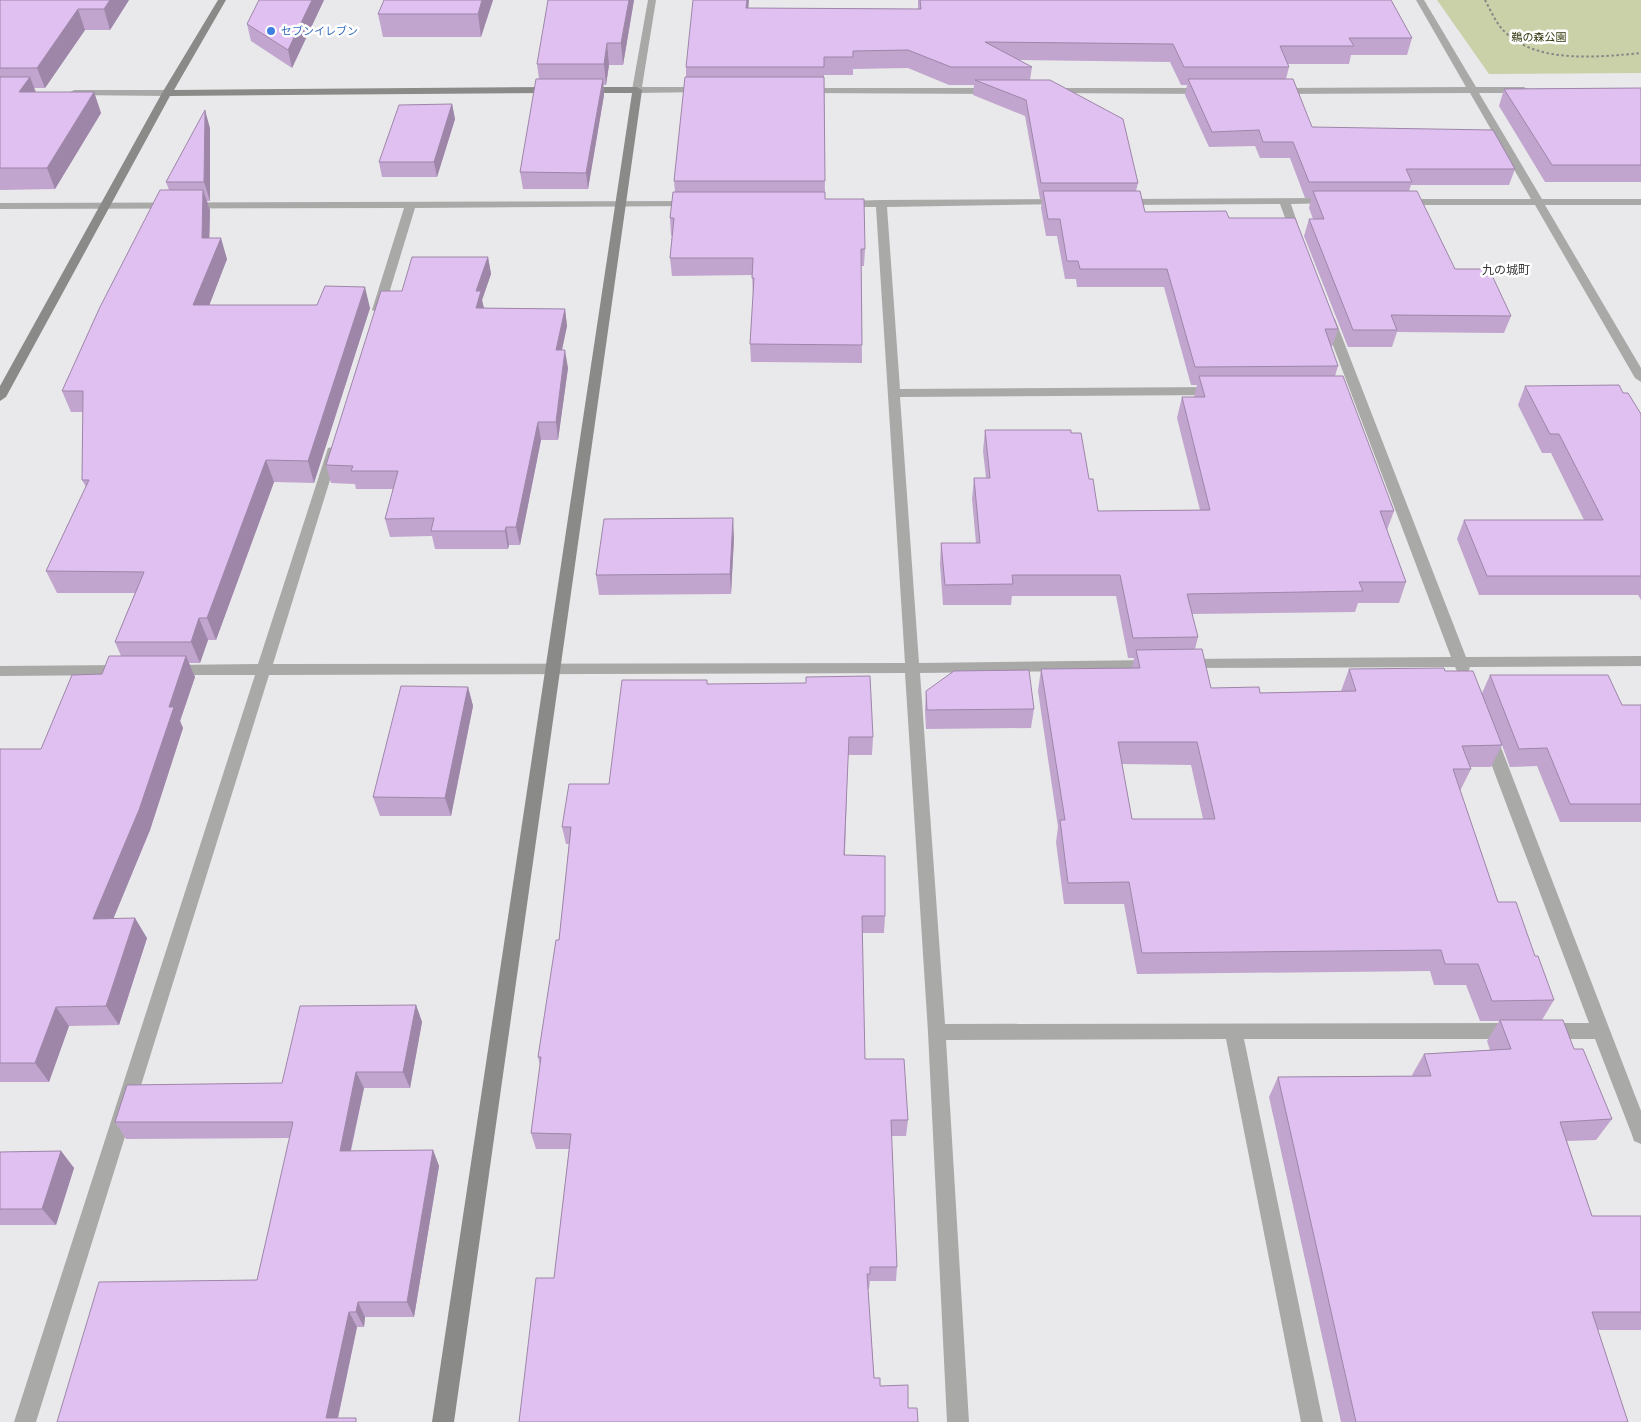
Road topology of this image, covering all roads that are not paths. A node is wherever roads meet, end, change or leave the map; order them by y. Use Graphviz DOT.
graph roads {
  1 [pos="222,0"];
  2 [pos="652,0"];
  3 [pos="1420,0"];
  4 [pos="637,90"];
  5 [pos="715,90"];
  6 [pos="1472,90"];
  7 [pos="1532,90"];
  8 [pos="793,91"];
  9 [pos="1008,91"];
  10 [pos="1038,91"];
  11 [pos="1215,91"];
  12 [pos="1265,91"];
  13 [pos="59,93"];
  14 [pos="167,93"];
  15 [pos="1284,201"];
  16 [pos="1068,202"];
  17 [pos="1117,202"];
  18 [pos="1342,202"];
  19 [pos="1391,202"];
  20 [pos="1538,202"];
  21 [pos="1641,202"];
  22 [pos="411,204"];
  23 [pos="702,204"];
  24 [pos="831,204"];
  25 [pos="881,204"];
  26 [pos="622,205"];
  27 [pos="0,206"];
  28 [pos="106,206"];
  29 [pos="1301,246"];
  30 [pos="1325,309"];
  31 [pos="372,328"];
  32 [pos="1641,378"];
  33 [pos="1229,391"];
  34 [pos="896,393"];
  35 [pos="0,397"];
  36 [pos="339,432"];
  37 [pos="1459,661"];
  38 [pos="1641,661"];
  39 [pos="914,668"];
  40 [pos="264,669"];
  41 [pos="137,670"];
  42 [pos="156,670"];
  43 [pos="553,670"];
  44 [pos="0,671"];
  45 [pos="1470,689"];
  46 [pos="1484,726"];
  47 [pos="1600,1031"];
  48 [pos="937,1032"];
  49 [pos="1234,1033"];
  50 [pos="1641,1135"];
  51 [pos="25,1422"];
  52 [pos="443,1422"];
  53 [pos="958,1422"];
  54 [pos="1312,1422"];
  1 -- 14 [label="street"];
  2 -- 4 [label="street"];
  3 -- 6 [label="street"];
  4 -- 5 [label="street"];
  4 -- 14 [label="street"];
  4 -- 26 [label="street"];
  6 -- 7 [label="street"];
  6 -- 12 [label="street"];
  6 -- 20 [label="street"];
  8 -- 9 [label="street"];
  10 -- 11 [label="street"];
  13 -- 14 [label="street"];
  14 -- 28 [label="street"];
  15 -- 17 [label="street"];
  15 -- 18 [label="street"];
  15 -- 29 [label="street"];
  16 -- 25 [label="street"];
  19 -- 20 [label="street"];
  20 -- 21 [label="street"];
  20 -- 32 [label="street"];
  22 -- 26 [label="street"];
  22 -- 28 [label="street"];
  22 -- 31 [label="street"];
  23 -- 26 [label="street"];
  24 -- 25 [label="street"];
  25 -- 34 [label="street"];
  26 -- 43 [label="street"];
  27 -- 28 [label="street"];
  28 -- 35 [label="street"];
  30 -- 37 [label="street"];
  33 -- 34 [label="street"];
  34 -- 39 [label="street"];
  36 -- 40 [label="street"];
  37 -- 38 [label="street"];
  37 -- 39 [label="street"];
  37 -- 45 [label="street"];
  39 -- 43 [label="street"];
  39 -- 48 [label="street"];
  40 -- 42 [label="street"];
  40 -- 43 [label="street"];
  40 -- 51 [label="street"];
  41 -- 44 [label="street"];
  43 -- 52 [label="street"];
  46 -- 47 [label="street"];
  47 -- 49 [label="street"];
  47 -- 50 [label="street"];
  48 -- 49 [label="street"];
  48 -- 53 [label="street"];
  49 -- 54 [label="street"];
}
